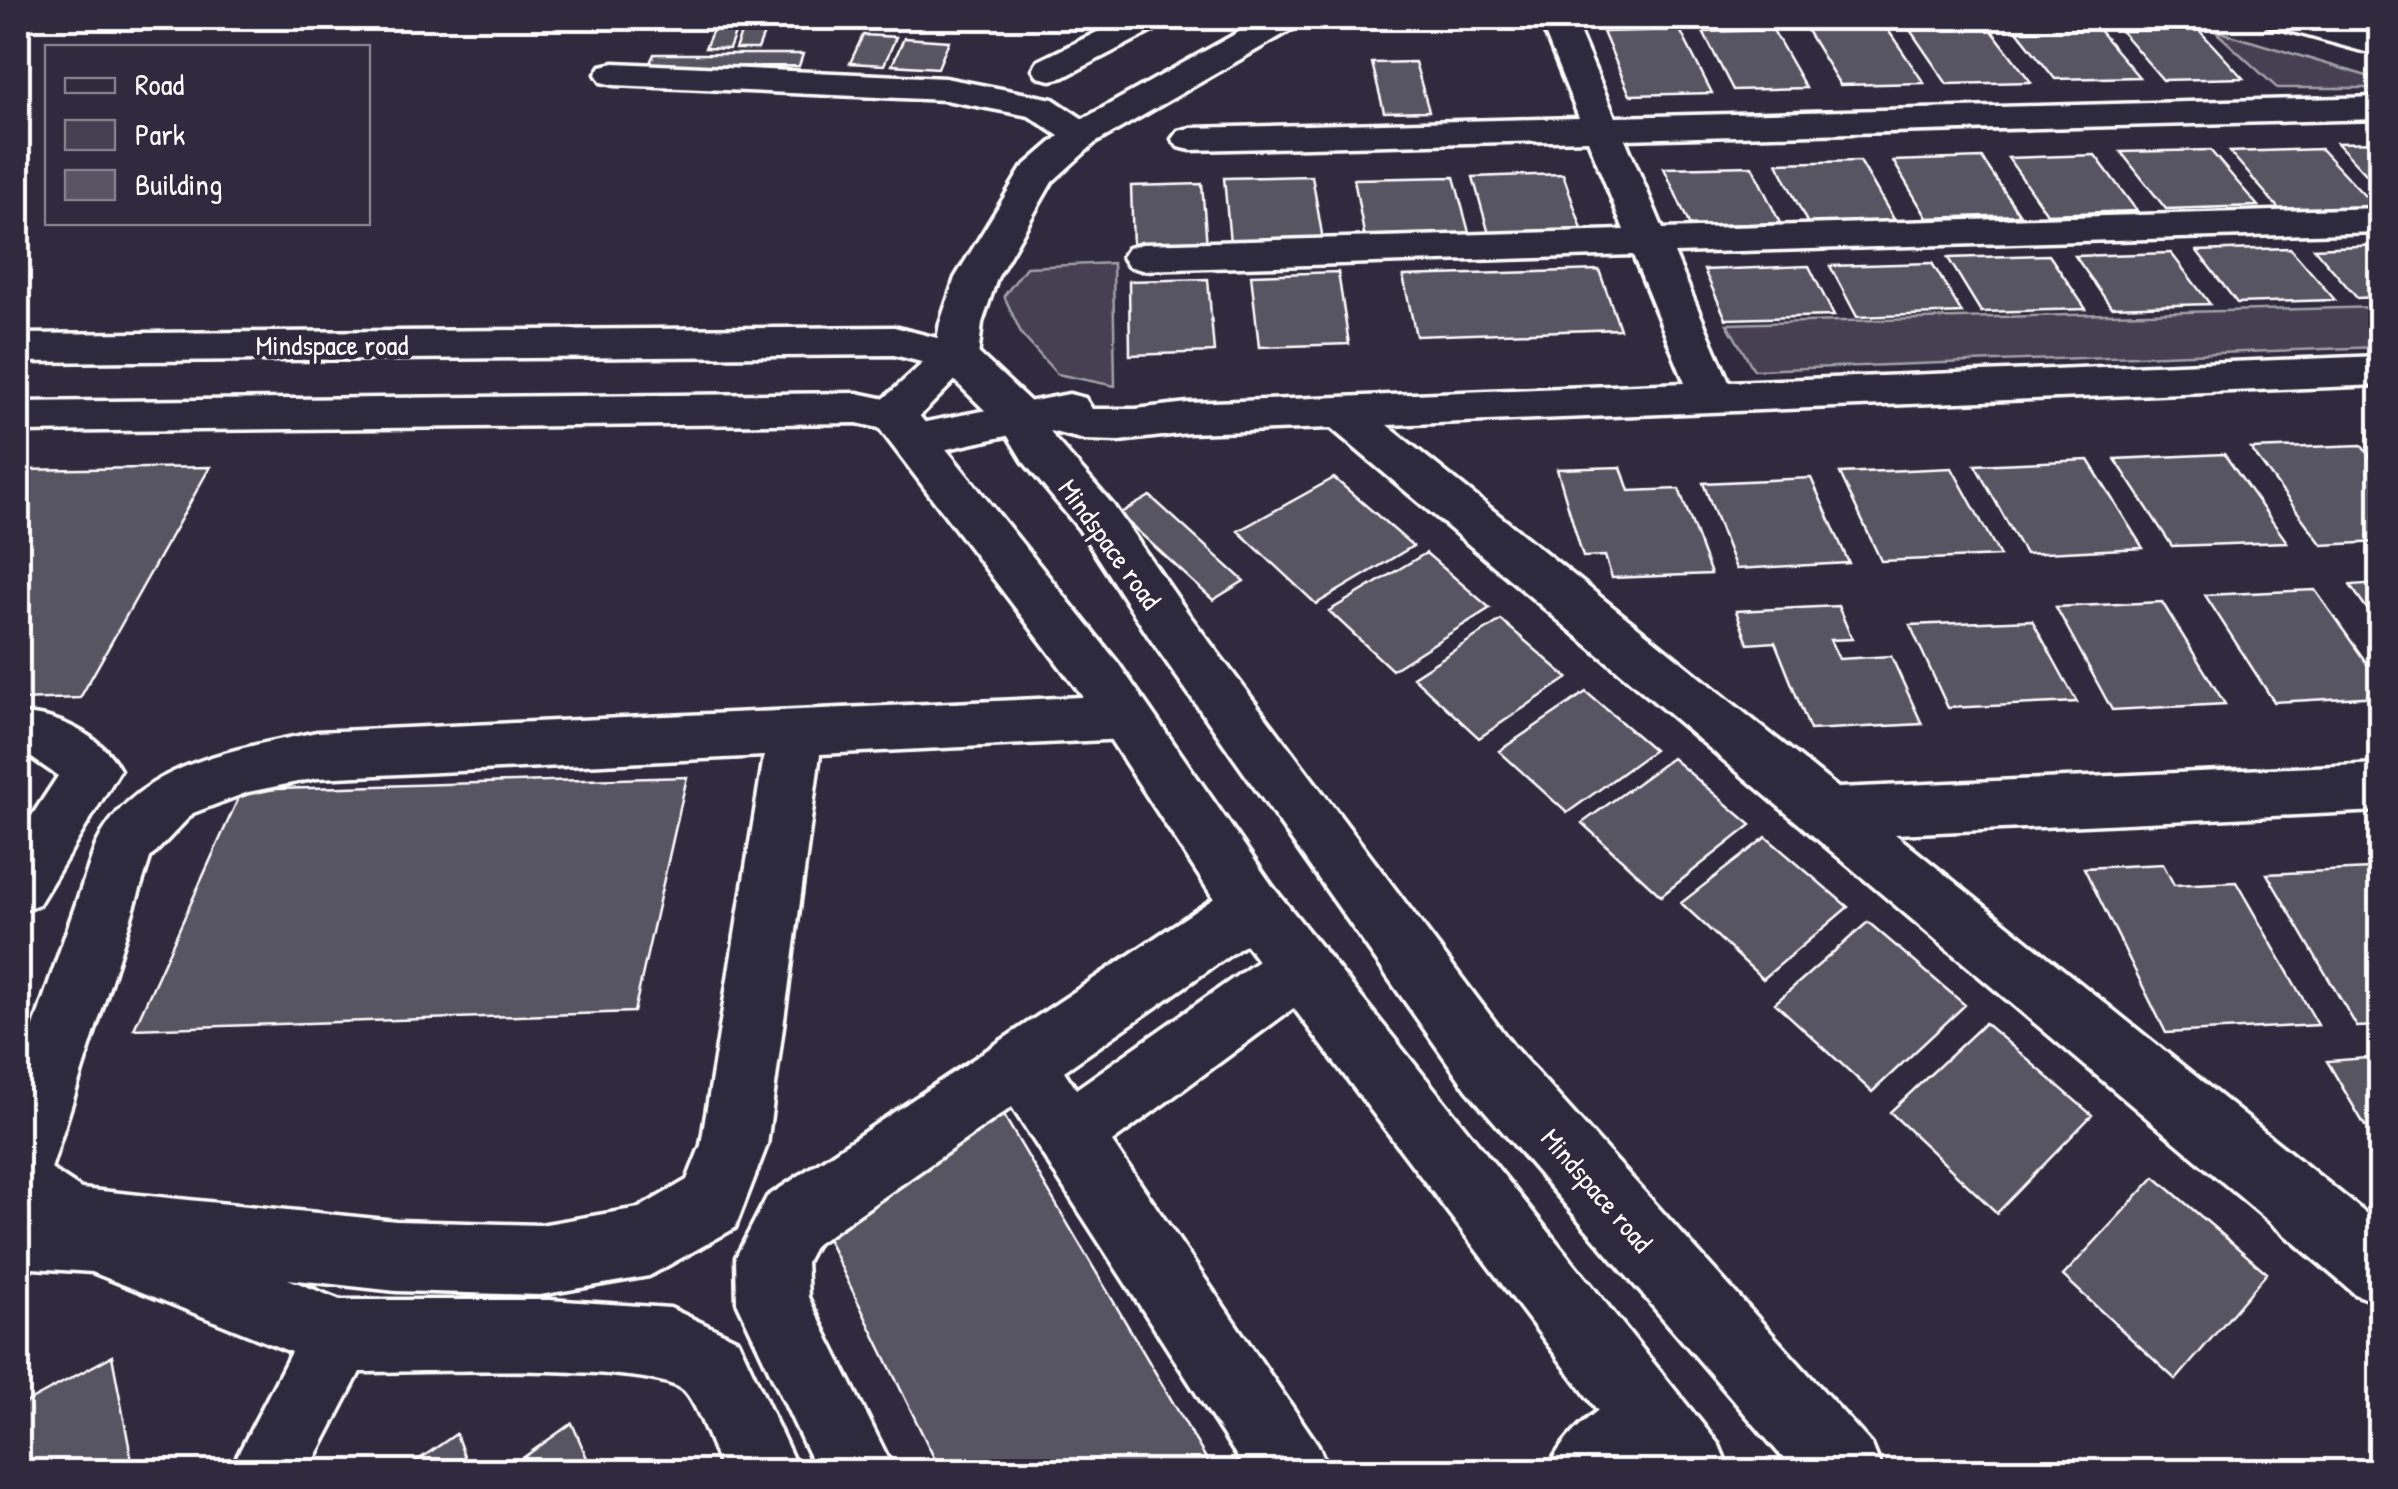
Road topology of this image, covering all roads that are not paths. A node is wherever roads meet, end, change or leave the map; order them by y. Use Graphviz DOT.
graph roads {
  1 [pos="1152,18"];
  2 [pos="1288,18"];
  3 [pos="1556,18"];
  4 [pos="2280,18"];
  5 [pos="2380,46"];
  6 [pos="1051,69"];
  7 [pos="614,74"];
  8 [pos="2380,108"];
  9 [pos="1599,128"];
  10 [pos="1082,135"];
  11 [pos="1190,139"];
  12 [pos="2380,220"];
  13 [pos="1649,242"];
  14 [pos="1142,257"];
  15 [pos="18,348"];
  16 [pos="956,357"];
  17 [pos="2374,379"];
  18 [pos="1712,395"];
  19 [pos="1342,413"];
  20 [pos="18,417"];
  21 [pos="1035,417"];
  22 [pos="904,427"];
  23 [pos="1125,718"];
  24 [pos="795,732"];
  25 [pos="18,736"];
  26 [pos="2380,787"];
  27 [pos="1828,813"];
  28 [pos="18,886"];
  29 [pos="1252,906"];
  30 [pos="1300,967"];
  31 [pos="1022,1065"];
  32 [pos="1068,1133"];
  33 [pos="18,1169"];
  34 [pos="18,1186"];
  35 [pos="18,1233"];
  36 [pos="2380,1269"];
  37 [pos="340,1336"];
  38 [pos="1671,1445"];
  39 [pos="268,1472"];
  40 [pos="761,1472"];
  41 [pos="857,1472"];
  42 [pos="1291,1472"];
  43 [pos="1585,1472"];
  44 [pos="1845,1472"];
  1 -- 6 [label="street"];
  2 -- 10 [label="street"];
  3 -- 9 [label="street"];
  4 -- 5 [label="street"];
  7 -- 10 [label="street"];
  8 -- 9 [label="street"];
  9 -- 11 [label="street"];
  9 -- 13 [label="street"];
  10 -- 16 [label="street"];
  12 -- 13 [label="street"];
  13 -- 14 [label="street"];
  13 -- 18 [label="street"];
  15 -- 16 [label="street, Mindspace road"];
  16 -- 21 [label="street, Mindspace road"];
  16 -- 22 [label="street"];
  17 -- 18 [label="street"];
  18 -- 19 [label="street"];
  19 -- 21 [label="street"];
  19 -- 27 [label="street"];
  20 -- 22 [label="street"];
  21 -- 22 [label="street"];
  21 -- 44 [label="street, Mindspace road"];
  22 -- 23 [label="street"];
  23 -- 24 [label="street"];
  23 -- 29 [label="street"];
  24 -- 33 [label="street"];
  24 -- 34 [label="street"];
  25 -- 28 [label="street"];
  26 -- 27 [label="street"];
  27 -- 36 [label="street"];
  29 -- 30 [label="street"];
  29 -- 31 [label="street"];
  30 -- 32 [label="street"];
  30 -- 38 [label="street"];
  31 -- 32 [label="street"];
  31 -- 41 [label="street"];
  32 -- 42 [label="street"];
  35 -- 37 [label="street"];
  37 -- 39 [label="street"];
  37 -- 40 [label="street"];
  38 -- 43 [label="street"];
}
